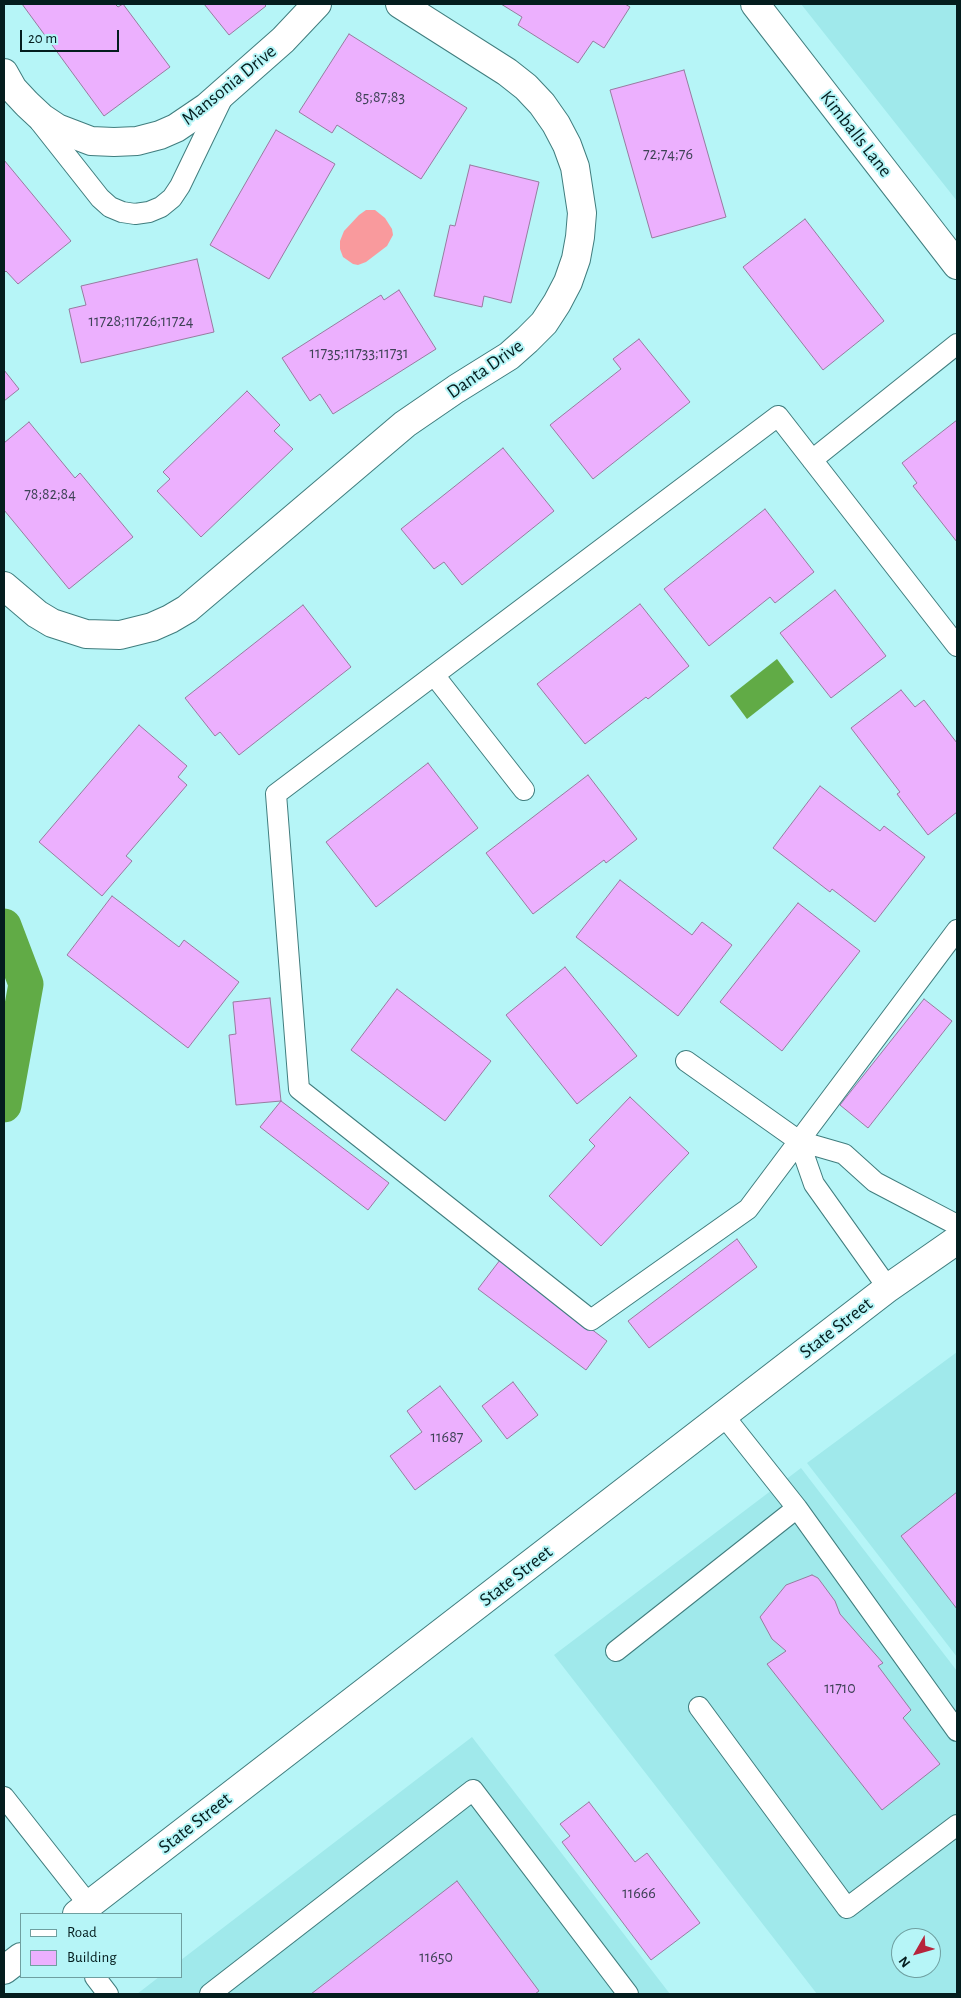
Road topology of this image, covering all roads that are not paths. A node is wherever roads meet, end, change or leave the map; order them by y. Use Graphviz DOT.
graph roads {
  1 [pos="317,4"];
  2 [pos="400,4"];
  3 [pos="755,4"];
  4 [pos="4,73"];
  5 [pos="225,92"];
  6 [pos="26,104"];
  7 [pos="957,265"];
  8 [pos="957,344"];
  9 [pos="812,460"];
  10 [pos="4,586"];
  11 [pos="957,646"];
  12 [pos="434,675"];
  13 [pos="524,790"];
  14 [pos="957,930"];
  15 [pos="686,1061"];
  16 [pos="799,1141"];
  17 [pos="957,1225"];
  18 [pos="957,1240"];
  19 [pos="888,1288"];
  20 [pos="724,1416"];
  21 [pos="797,1508"];
  22 [pos="616,1651"];
  23 [pos="698,1707"];
  24 [pos="957,1731"];
  25 [pos="4,1797"];
  26 [pos="957,1824"];
  27 [pos="83,1910"];
  28 [pos="20,1958"];
  29 [pos="4,1970"];
  30 [pos="96,1978"];
  31 [pos="108,1994"];
  32 [pos="210,1994"];
  33 [pos="628,1994"];
  1 -- 5 [label="street, Mansonia Drive"];
  2 -- 10 [label="street, Danta Drive"];
  3 -- 7 [label="street, Kimballs Lane"];
  4 -- 6 [label="street, Mansonia Drive"];
  5 -- 6 [label="street, Mansonia Drive"];
  5 -- 6 [label="lane"];
  8 -- 9 [label="lane"];
  9 -- 11 [label="lane"];
  9 -- 12 [label="lane"];
  12 -- 13 [label="lane"];
  12 -- 16 [label="lane"];
  14 -- 16 [label="lane"];
  15 -- 16 [label="lane"];
  16 -- 17 [label="lane"];
  16 -- 19 [label="lane"];
  18 -- 19 [label="street, State Street"];
  19 -- 20 [label="street, State Street"];
  20 -- 21 [label="lane"];
  20 -- 27 [label="street, State Street"];
  21 -- 22 [label="lane"];
  21 -- 24 [label="lane"];
  23 -- 26 [label="lane"];
  25 -- 27 [label="lane"];
  28 -- 29 [label="street"];
  30 -- 31 [label="lane"];
  32 -- 33 [label="lane"];
}
